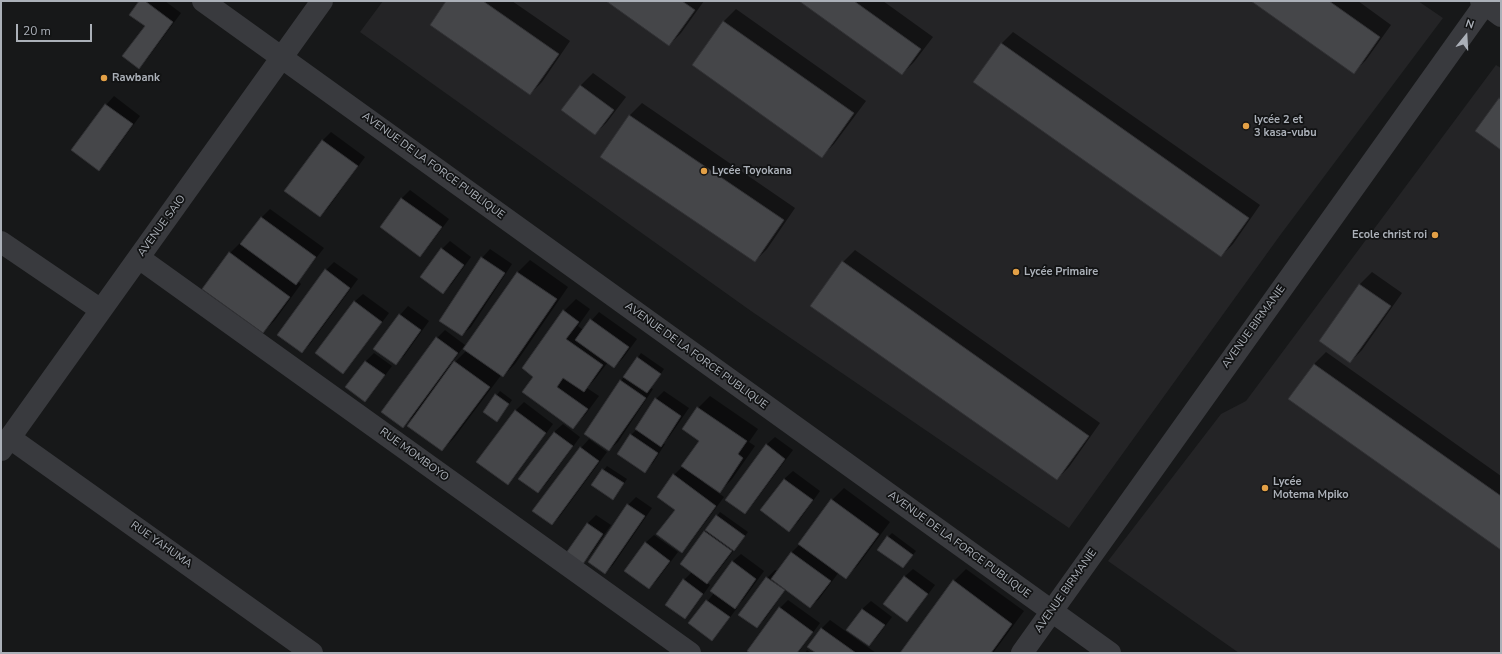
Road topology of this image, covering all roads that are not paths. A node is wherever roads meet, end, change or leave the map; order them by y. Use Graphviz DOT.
graph roads {
  1 [pos="203,1"];
  2 [pos="322,1"];
  3 [pos="1488,5"];
  4 [pos="282,57"];
  5 [pos="1,242"];
  6 [pos="139,258"];
  7 [pos="101,310"];
  8 [pos="5,444"];
  9 [pos="1051,611"];
  10 [pos="312,653"];
  11 [pos="690,653"];
  12 [pos="1022,653"];
  13 [pos="1110,653"];
  1 -- 4 [label="street, AVENUE DE LA FORCE PUBLIQUE"];
  2 -- 4 [label="street, AVENUE SAIO"];
  3 -- 9 [label="street, AVENUE BIRMANIE"];
  4 -- 6 [label="street, AVENUE SAIO"];
  4 -- 9 [label="street, AVENUE DE LA FORCE PUBLIQUE"];
  5 -- 7 [label="street"];
  6 -- 7 [label="street, AVENUE SAIO"];
  6 -- 11 [label="street, RUE MOMBOYO"];
  7 -- 8 [label="street, AVENUE SAIO"];
  8 -- 10 [label="street, RUE YAHUMA"];
  9 -- 12 [label="street, AVENUE BIRMANIE"];
  9 -- 13 [label="street, AVENUE DE LA FORCE PUBLIQUE"];
}
